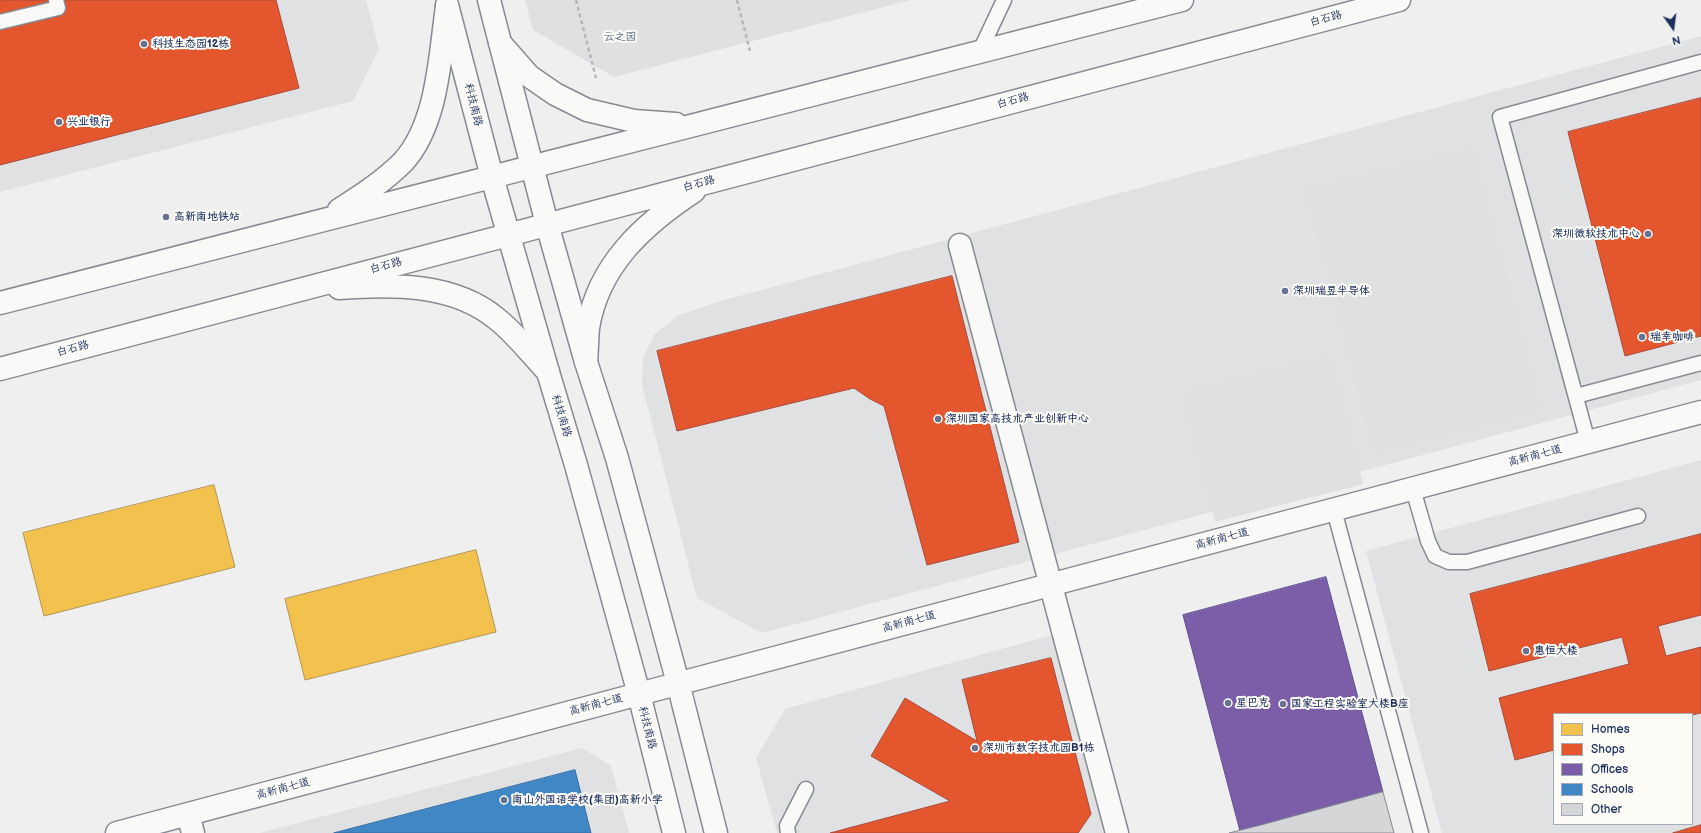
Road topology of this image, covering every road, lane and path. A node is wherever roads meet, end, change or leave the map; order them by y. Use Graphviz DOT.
graph roads {
  1 [pos="56,0"];
  2 [pos="489,0"];
  3 [pos="576,0"];
  4 [pos="737,0"];
  5 [pos="1004,0"];
  6 [pos="1182,0"];
  7 [pos="1399,0"];
  8 [pos="447,3"];
  9 [pos="0,22"];
  10 [pos="500,43"];
  11 [pos="750,51"];
  12 [pos="979,53"];
  13 [pos="1701,62"];
  14 [pos="596,78"];
  15 [pos="695,126"];
  16 [pos="533,167"];
  17 [pos="492,177"];
  18 [pos="710,181"];
  19 [pos="327,219"];
  20 [pos="547,224"];
  21 [pos="508,234"];
  22 [pos="960,245"];
  23 [pos="290,292"];
  24 [pos="0,303"];
  25 [pos="586,362"];
  26 [pos="1701,363"];
  27 [pos="0,369"];
  28 [pos="548,372"];
  29 [pos="1576,396"];
  30 [pos="1701,412"];
  31 [pos="1588,442"];
  32 [pos="1413,489"];
  33 [pos="1334,510"];
  34 [pos="1638,516"];
  35 [pos="1051,585"];
  36 [pos="678,683"];
  37 [pos="638,694"];
  38 [pos="806,789"];
  39 [pos="190,824"];
  40 [pos="117,833"];
  41 [pos="674,833"];
  42 [pos="716,833"];
  43 [pos="788,833"];
  44 [pos="1117,833"];
  45 [pos="1421,833"];
  1 -- 9 [label="lane"];
  2 -- 10 [label="main road"];
  3 -- 14 [label="path"];
  4 -- 11 [label="path"];
  5 -- 12 [label="lane"];
  6 -- 12 [label="main road"];
  7 -- 18 [label="main road, 白石路"];
  8 -- 17 [label="main road, 科技南路"];
  8 -- 19 [label="main road"];
  10 -- 15 [label="main road"];
  10 -- 16 [label="main road"];
  12 -- 15 [label="main road"];
  13 -- 29 [label="lane"];
  15 -- 16 [label="main road"];
  16 -- 17 [label="main road"];
  16 -- 20 [label="main road"];
  17 -- 19 [label="main road"];
  17 -- 21 [label="main road, 科技南路"];
  18 -- 20 [label="main road, 白石路"];
  18 -- 25 [label="main road"];
  19 -- 24 [label="main road"];
  20 -- 21 [label="main road, 白石路"];
  20 -- 25 [label="main road"];
  21 -- 23 [label="main road, 白石路"];
  21 -- 28 [label="main road, 科技南路"];
  22 -- 35 [label="main road"];
  23 -- 27 [label="main road, 白石路"];
  23 -- 28 [label="main road"];
  25 -- 36 [label="main road"];
  26 -- 29 [label="lane"];
  28 -- 37 [label="main road, 科技南路"];
  29 -- 31 [label="lane"];
  30 -- 31 [label="main road, 高新南七道"];
  31 -- 32 [label="main road, 高新南七道"];
  32 -- 33 [label="main road, 高新南七道"];
  32 -- 34 [label="lane"];
  33 -- 35 [label="main road, 高新南七道"];
  33 -- 45 [label="lane"];
  35 -- 36 [label="main road, 高新南七道"];
  35 -- 44 [label="main road"];
  36 -- 37 [label="main road, 高新南七道"];
  36 -- 42 [label="main road"];
  37 -- 39 [label="main road, 高新南七道"];
  37 -- 41 [label="main road, 科技南路"];
  38 -- 43 [label="lane"];
  39 -- 40 [label="main road, 高新南七道"];
}
